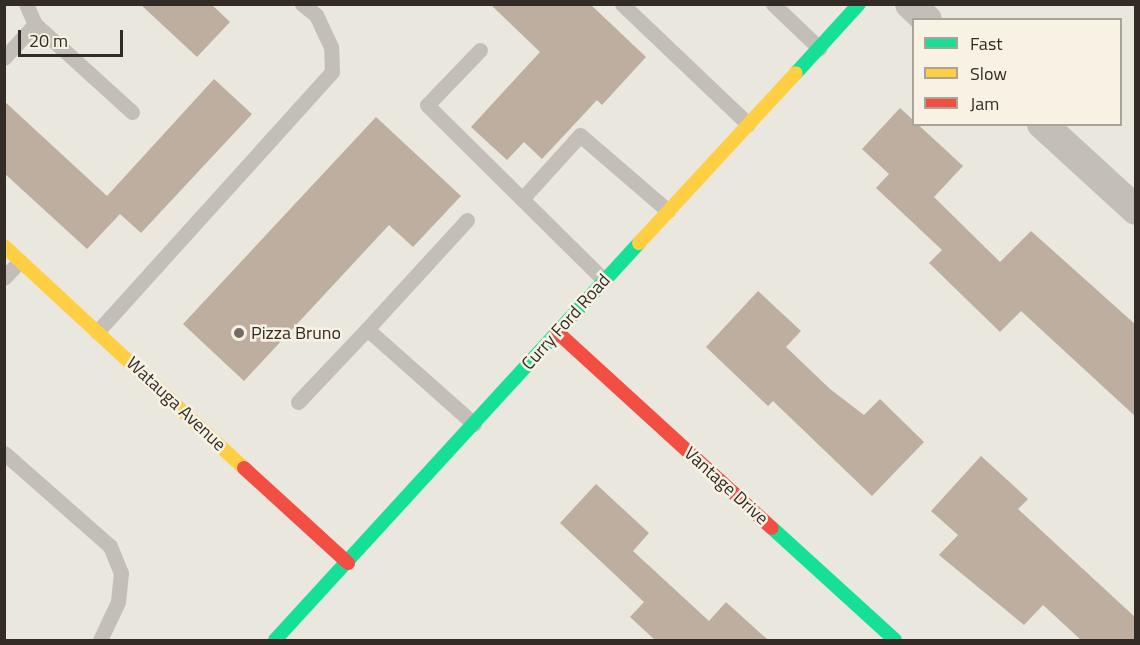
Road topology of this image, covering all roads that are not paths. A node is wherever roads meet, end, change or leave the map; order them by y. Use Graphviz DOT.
graph roads {
  1 [pos="26,4"];
  2 [pos="302,4"];
  3 [pos="622,4"];
  4 [pos="773,4"];
  5 [pos="859,4"];
  6 [pos="910,4"];
  7 [pos="925,18"];
  8 [pos="35,24"];
  9 [pos="819,48"];
  10 [pos="480,50"];
  11 [pos="4,58"];
  12 [pos="132,112"];
  13 [pos="748,124"];
  14 [pos="1044,126"];
  15 [pos="522,199"];
  16 [pos="1136,210"];
  17 [pos="668,211"];
  18 [pos="467,220"];
  19 [pos="4,246"];
  20 [pos="20,261"];
  21 [pos="4,278"];
  22 [pos="604,280"];
  23 [pos="367,329"];
  24 [pos="556,331"];
  25 [pos="97,332"];
  26 [pos="298,402"];
  27 [pos="474,424"];
  28 [pos="4,453"];
  29 [pos="348,562"];
  30 [pos="100,640"];
  31 [pos="275,640"];
  32 [pos="895,640"];
  1 -- 8 [label="lane"];
  2 -- 25 [label="lane"];
  3 -- 13 [label="lane"];
  4 -- 9 [label="lane"];
  5 -- 9 [label="street, Curry Ford Road"];
  6 -- 7 [label="street"];
  8 -- 11 [label="lane"];
  8 -- 12 [label="lane"];
  9 -- 13 [label="street, Curry Ford Road"];
  10 -- 15 [label="lane"];
  13 -- 17 [label="street, Curry Ford Road"];
  14 -- 16 [label="street"];
  15 -- 17 [label="lane"];
  15 -- 22 [label="lane"];
  17 -- 22 [label="street, Curry Ford Road"];
  18 -- 23 [label="lane"];
  19 -- 20 [label="street, Watauga Avenue"];
  20 -- 21 [label="lane"];
  20 -- 25 [label="street, Watauga Avenue"];
  22 -- 24 [label="street, Curry Ford Road"];
  23 -- 26 [label="lane"];
  23 -- 27 [label="lane"];
  24 -- 27 [label="street, Curry Ford Road"];
  24 -- 32 [label="street, Vantage Drive"];
  25 -- 29 [label="street, Watauga Avenue"];
  27 -- 29 [label="street, Curry Ford Road"];
  28 -- 30 [label="lane"];
  29 -- 31 [label="street, Curry Ford Road"];
}
